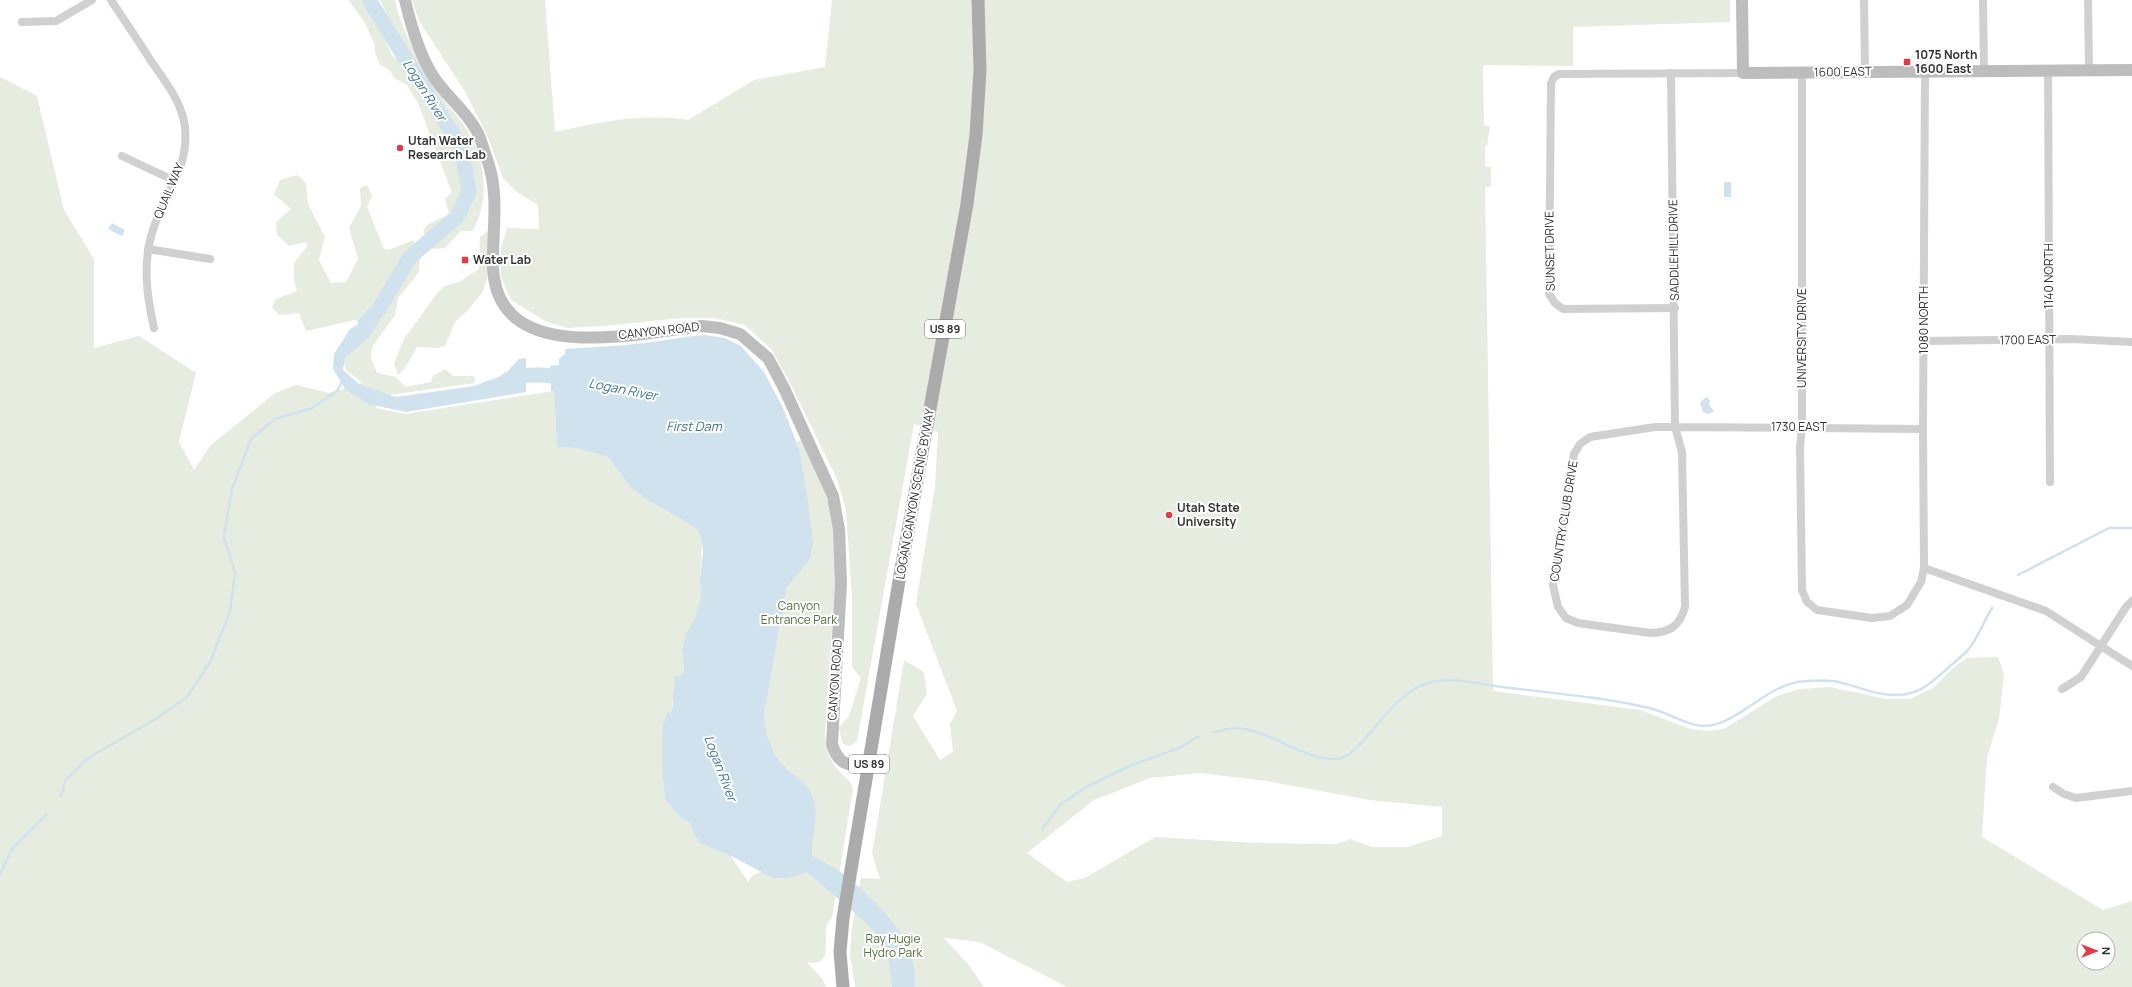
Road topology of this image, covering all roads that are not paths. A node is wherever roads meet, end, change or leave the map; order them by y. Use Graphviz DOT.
graph roads {
  1 [pos="92,0"];
  2 [pos="111,0"];
  3 [pos="405,0"];
  4 [pos="978,0"];
  5 [pos="1742,0"];
  6 [pos="1864,0"];
  7 [pos="1983,0"];
  8 [pos="2088,0"];
  9 [pos="22,22"];
  10 [pos="2089,70"];
  11 [pos="2132,70"];
  12 [pos="1925,71"];
  13 [pos="1984,71"];
  14 [pos="2048,71"];
  15 [pos="1743,72"];
  16 [pos="1802,72"];
  17 [pos="1865,72"];
  18 [pos="1671,73"];
  19 [pos="1554,77"];
  20 [pos="122,156"];
  21 [pos="175,180"];
  22 [pos="148,249"];
  23 [pos="210,259"];
  24 [pos="1675,308"];
  25 [pos="154,328"];
  26 [pos="2050,340"];
  27 [pos="1925,341"];
  28 [pos="2132,342"];
  29 [pos="1675,427"];
  30 [pos="1802,427"];
  31 [pos="1922,429"];
  32 [pos="2050,482"];
  33 [pos="1924,568"];
  34 [pos="2132,601"];
  35 [pos="1807,602"];
  36 [pos="2101,647"];
  37 [pos="2132,666"];
  38 [pos="2062,689"];
  39 [pos="868,768"];
  40 [pos="2053,787"];
  41 [pos="2132,791"];
  42 [pos="843,987"];
  1 -- 9 [label="street"];
  2 -- 21 [label="street, QUAIL WAY"];
  3 -- 39 [label="street, CANYON ROAD"];
  4 -- 39 [label="main road, LOGAN CANYON SCENIC BYWAY / US 89"];
  5 -- 15 [label="street"];
  6 -- 17 [label="street"];
  7 -- 13 [label="street"];
  8 -- 10 [label="street"];
  10 -- 11 [label="street, 1600 EAST"];
  10 -- 14 [label="street, 1600 EAST"];
  12 -- 13 [label="street, 1600 EAST"];
  12 -- 17 [label="street, 1600 EAST"];
  12 -- 27 [label="street, 1080 NORTH"];
  13 -- 14 [label="street, 1600 EAST"];
  14 -- 26 [label="street, 1140 NORTH"];
  15 -- 16 [label="street, 1600 EAST"];
  15 -- 18 [label="street, 1600 EAST"];
  16 -- 17 [label="street, 1600 EAST"];
  16 -- 30 [label="street, UNIVERSITY DRIVE"];
  18 -- 19 [label="street, 1600 EAST"];
  18 -- 24 [label="street, SADDLEHILL DRIVE"];
  19 -- 24 [label="street, SUNSET DRIVE"];
  20 -- 21 [label="street"];
  21 -- 22 [label="street, QUAIL WAY"];
  22 -- 23 [label="street"];
  22 -- 25 [label="street, QUAIL WAY"];
  24 -- 29 [label="street, SADDLEHILL DRIVE"];
  26 -- 27 [label="street, 1700 EAST"];
  26 -- 28 [label="street, 1700 EAST"];
  26 -- 32 [label="street, 1140 NORTH"];
  27 -- 31 [label="street, 1080 NORTH"];
  29 -- 29 [label="street, COUNTRY CLUB DRIVE"];
  29 -- 30 [label="street, 1730 EAST"];
  30 -- 31 [label="street, 1730 EAST"];
  30 -- 35 [label="street, UNIVERSITY DRIVE"];
  31 -- 33 [label="street, 1080 NORTH"];
  33 -- 35 [label="street, 1080 NORTH"];
  33 -- 36 [label="street"];
  34 -- 36 [label="street"];
  36 -- 37 [label="street"];
  36 -- 38 [label="street"];
  39 -- 42 [label="main road, LOGAN CANYON SCENIC BYWAY / US 89"];
  40 -- 41 [label="street"];
}
